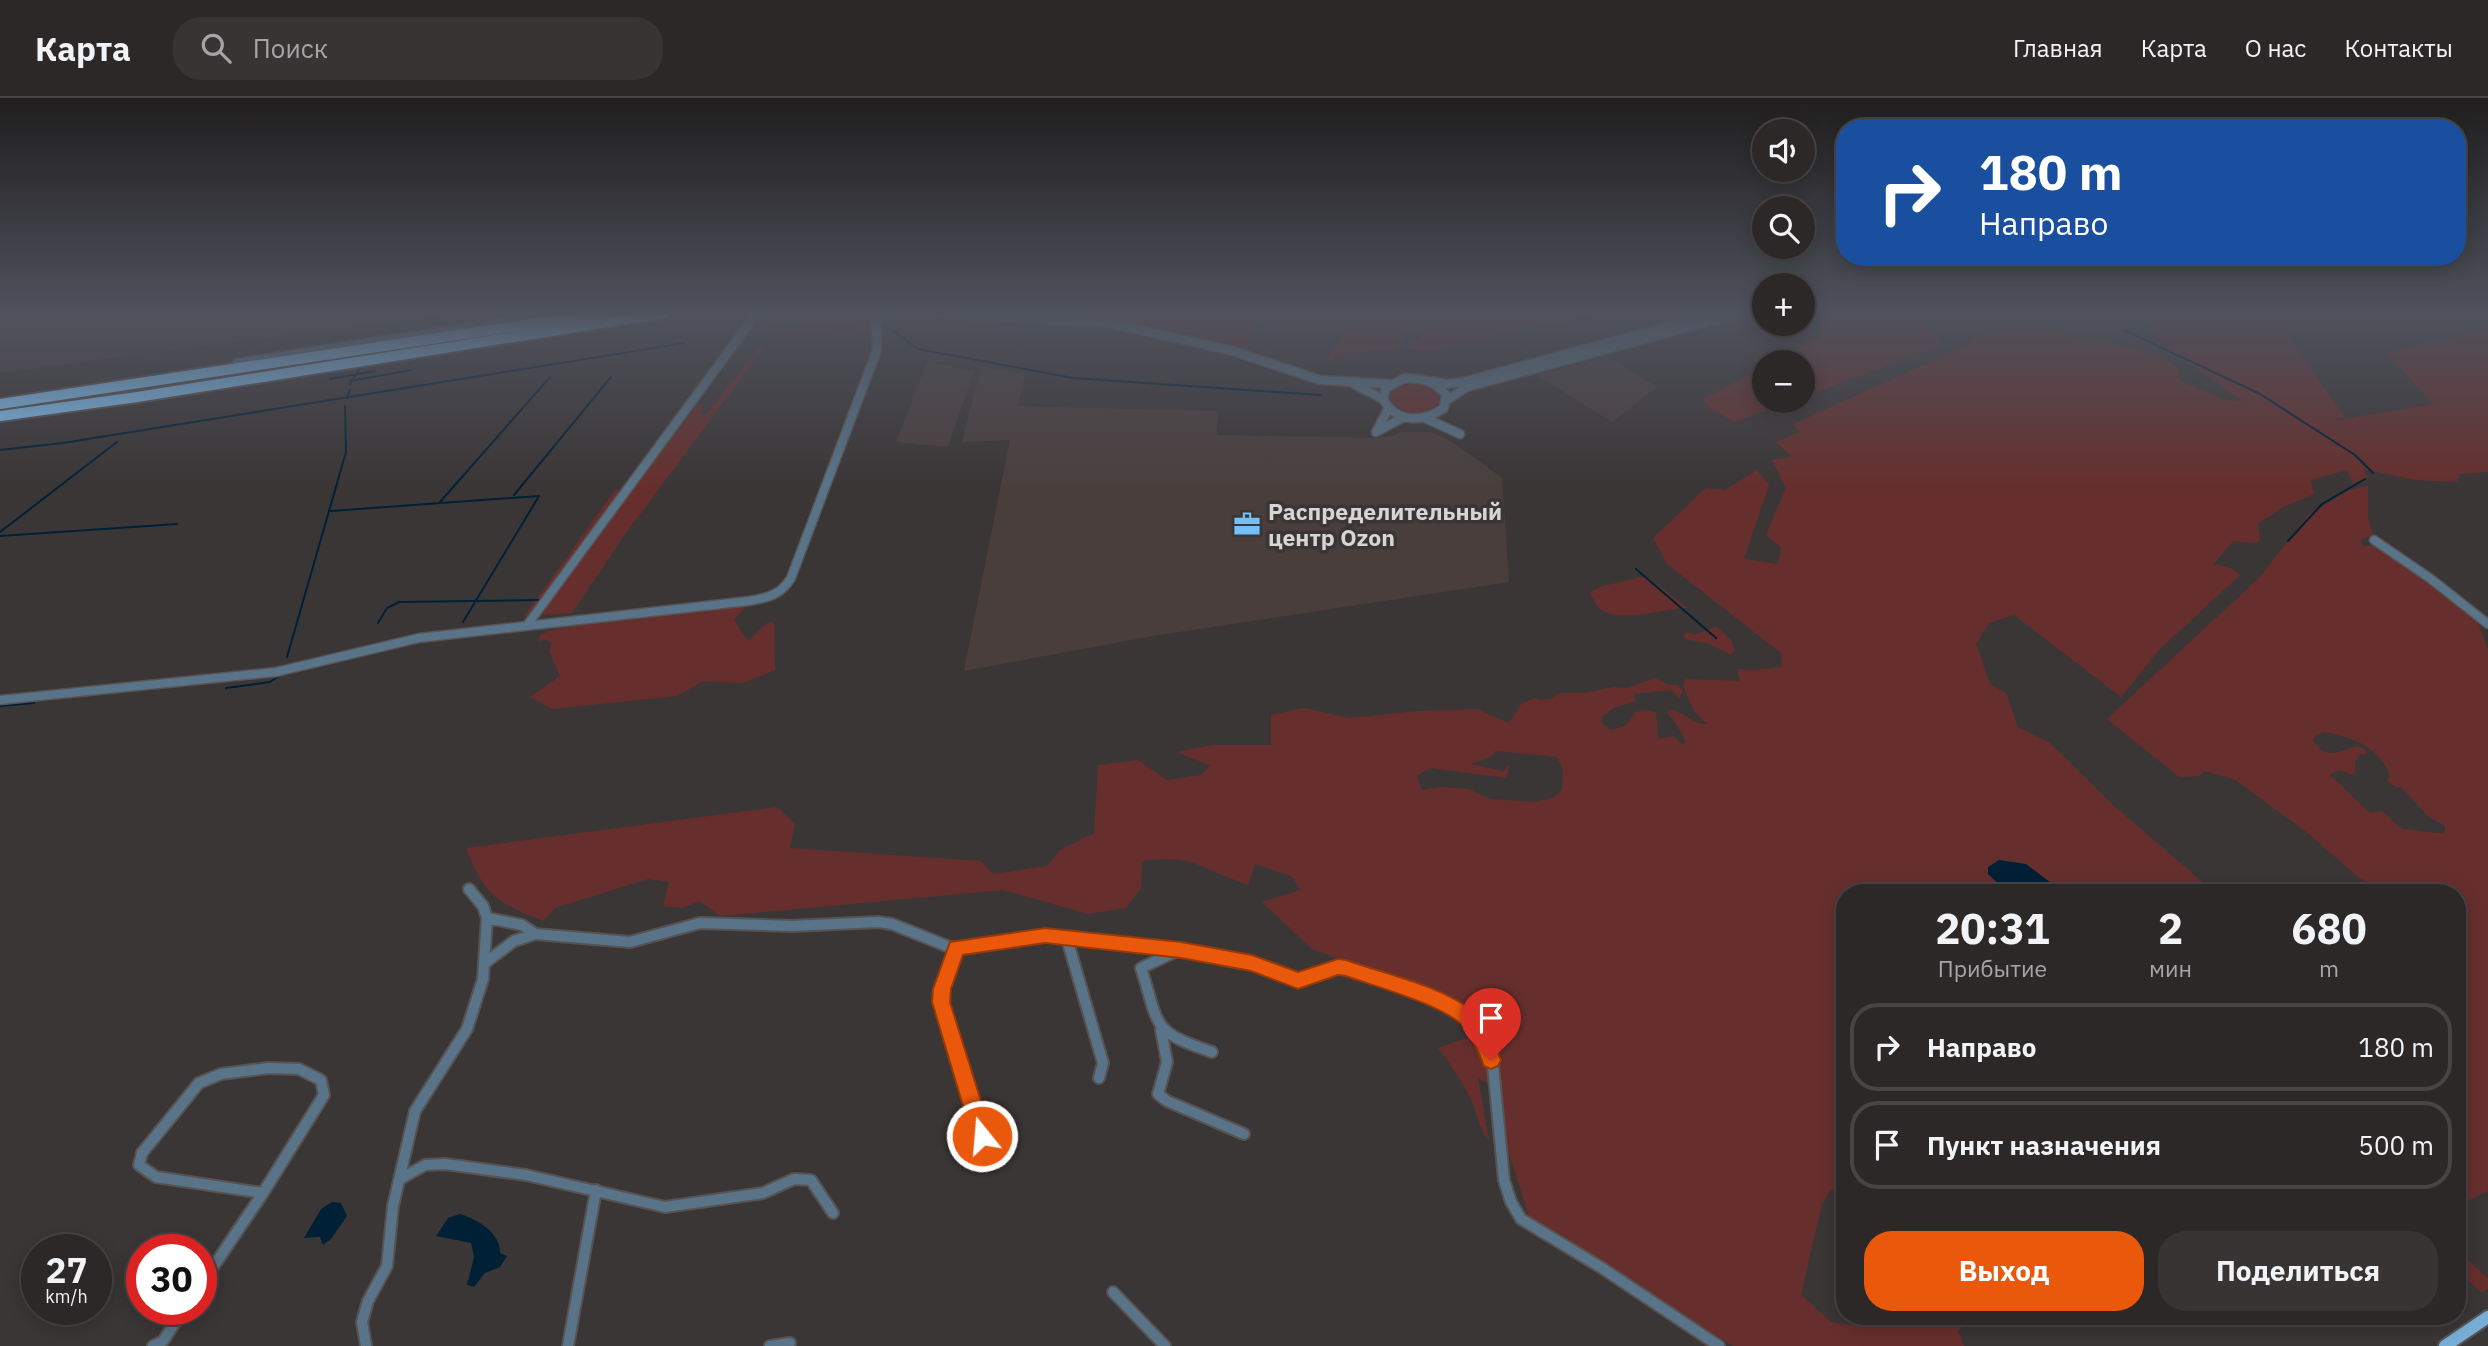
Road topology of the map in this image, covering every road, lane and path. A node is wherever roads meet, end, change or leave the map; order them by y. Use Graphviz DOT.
graph roads {
  1 [pos="189,371"];
  2 [pos="191,371"];
  3 [pos="223,371"];
  4 [pos="301,371"];
  5 [pos="713,371"];
  6 [pos="869,371"];
  7 [pos="1294,371"];
  8 [pos="1503,371"];
  9 [pos="1525,371"];
  10 [pos="184,372"];
  11 [pos="1350,381"];
  12 [pos="1430,381"];
  13 [pos="1390,384"];
  14 [pos="0,397"];
  15 [pos="1383,398"];
  16 [pos="1447,400"];
  17 [pos="0,404"];
  18 [pos="1388,409"];
  19 [pos="1441,412"];
  20 [pos="0,416"];
  21 [pos="1404,417"];
  22 [pos="1426,418"];
  23 [pos="1451,428"];
  24 [pos="1460,434"];
  25 [pos="2374,540"];
  26 [pos="528,624"];
  27 [pos="2488,624"];
  28 [pos="0,701"];
  29 [pos="469,890"];
  30 [pos="487,918"];
  31 [pos="536,933"];
  32 [pos="1068,939"];
  33 [pos="956,948"];
  34 [pos="1181,950"];
  35 [pos="485,963"];
  36 [pos="1160,1028"];
  37 [pos="1212,1052"];
  38 [pos="1099,1078"];
  39 [pos="1244,1134"];
  40 [pos="982,1136"];
  41 [pos="400,1179"];
  42 [pos="596,1190"];
  43 [pos="263,1193"];
  44 [pos="832,1213"];
  45 [pos="217,1261"];
  46 [pos="1113,1292"];
  47 [pos="2488,1317"];
  48 [pos="173,1325"];
  49 [pos="790,1343"];
  50 [pos="153,1346"];
  51 [pos="366,1346"];
  52 [pos="568,1346"];
  53 [pos="770,1346"];
  54 [pos="1165,1346"];
  55 [pos="1719,1346"];
  56 [pos="2445,1346"];
  1 -- 10 [label="street"];
  2 -- 10 [label="highway"];
  3 -- 17 [label="highway"];
  4 -- 20 [label="highway"];
  5 -- 26 [label="street"];
  6 -- 26 [label="street"];
  7 -- 11 [label="street"];
  8 -- 12 [label="street"];
  9 -- 16 [label="street"];
  10 -- 14 [label="highway"];
  11 -- 13 [label="street"];
  11 -- 15 [label="street"];
  12 -- 13 [label="street"];
  12 -- 16 [label="street"];
  13 -- 15 [label="street"];
  15 -- 18 [label="street"];
  16 -- 19 [label="street"];
  18 -- 21 [label="street"];
  18 -- 21 [label="street"];
  19 -- 22 [label="street"];
  19 -- 23 [label="street"];
  21 -- 22 [label="street"];
  22 -- 23 [label="street"];
  23 -- 24 [label="street"];
  25 -- 27 [label="street"];
  26 -- 28 [label="street"];
  29 -- 30 [label="street"];
  30 -- 31 [label="street"];
  30 -- 35 [label="street"];
  31 -- 33 [label="street"];
  31 -- 35 [label="street"];
  32 -- 33 [label="street"];
  32 -- 34 [label="street"];
  32 -- 38 [label="street"];
  33 -- 40 [label="street"];
  34 -- 36 [label="street"];
  34 -- 55 [label="street"];
  35 -- 41 [label="street"];
  36 -- 37 [label="street"];
  36 -- 39 [label="street"];
  41 -- 42 [label="street"];
  41 -- 51 [label="street"];
  42 -- 44 [label="street"];
  42 -- 52 [label="street"];
  43 -- 43 [label="street"];
  43 -- 45 [label="street"];
  46 -- 54 [label="street"];
  47 -- 56 [label="main road"];
  48 -- 50 [label="street"];
  49 -- 53 [label="street"];
}
